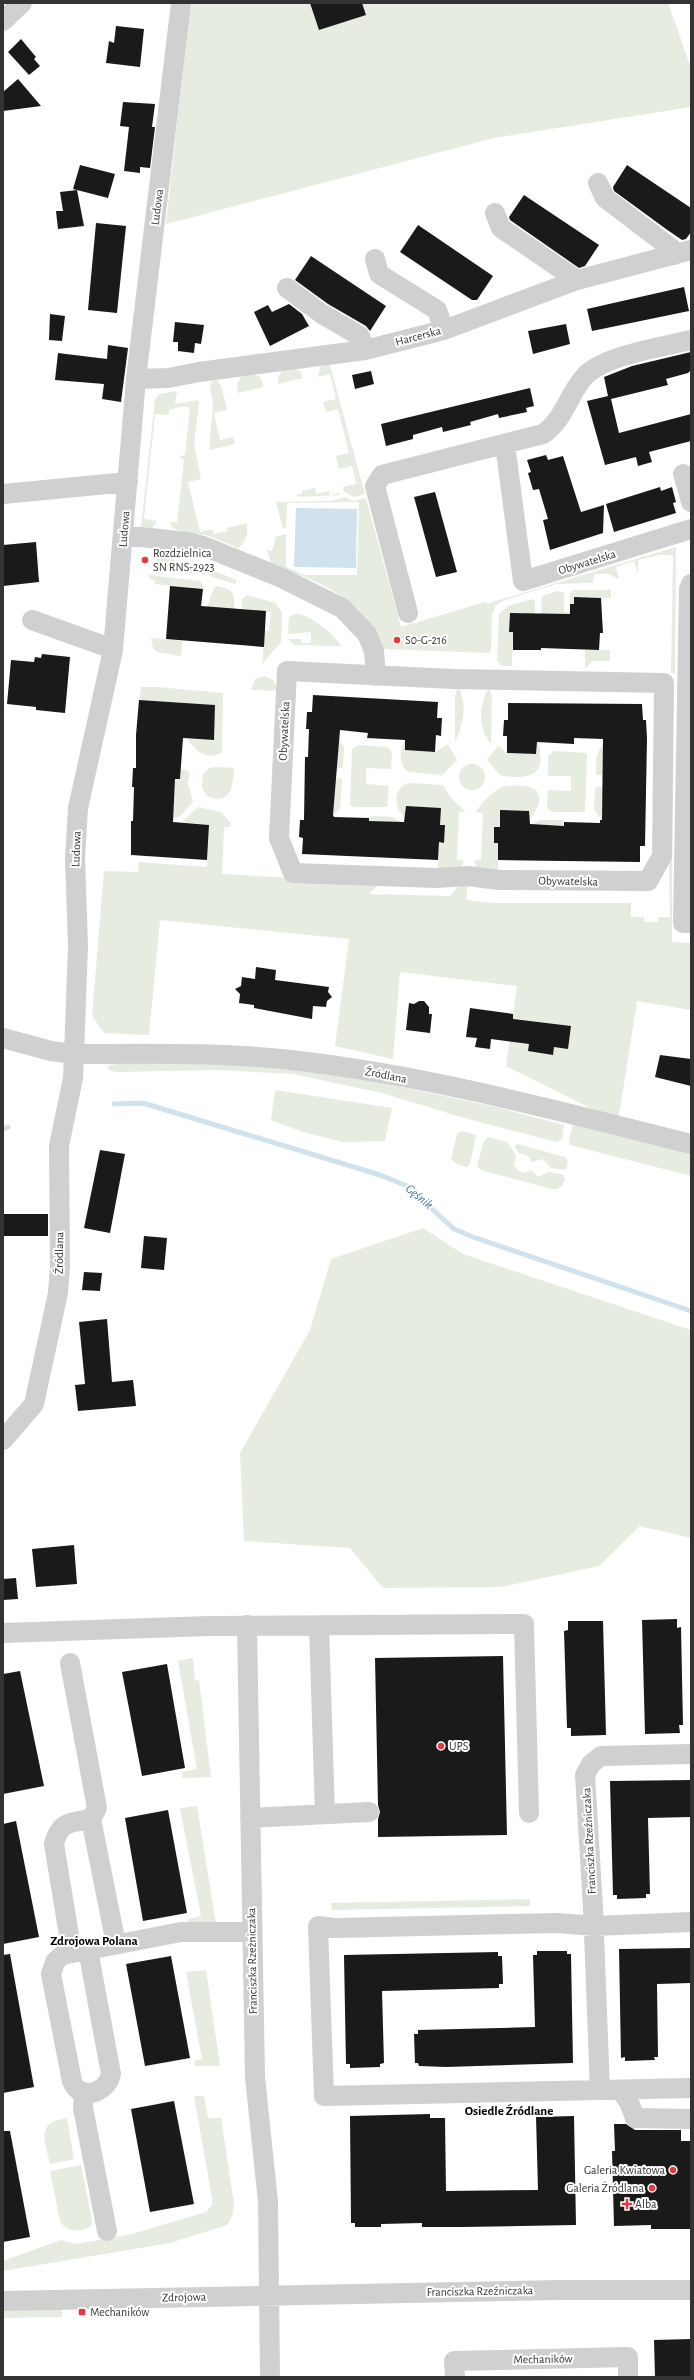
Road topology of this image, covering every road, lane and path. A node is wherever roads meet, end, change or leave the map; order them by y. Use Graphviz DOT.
graph roads {
  1 [pos="22,3"];
  2 [pos="181,3"];
  3 [pos="3,21"];
  4 [pos="598,183"];
  5 [pos="495,213"];
  6 [pos="682,252"];
  7 [pos="375,259"];
  8 [pos="577,280"];
  9 [pos="287,288"];
  10 [pos="444,330"];
  11 [pos="691,340"];
  12 [pos="365,350"];
  13 [pos="136,379"];
  14 [pos="505,444"];
  15 [pos="683,474"];
  16 [pos="128,482"];
  17 [pos="3,494"];
  18 [pos="691,502"];
  19 [pos="691,529"];
  20 [pos="123,535"];
  21 [pos="691,584"];
  22 [pos="408,613"];
  23 [pos="32,620"];
  24 [pos="113,649"];
  25 [pos="376,676"];
  26 [pos="688,713"];
  27 [pos="691,923"];
  28 [pos="3,1038"];
  29 [pos="74,1054"];
  30 [pos="691,1144"];
  31 [pos="3,1440"];
  32 [pos="247,1625"];
  33 [pos="319,1626"];
  34 [pos="3,1633"];
  35 [pos="70,1663"];
  36 [pos="691,1754"];
  37 [pos="369,1812"];
  38 [pos="529,1813"];
  39 [pos="324,1814"];
  40 [pos="250,1818"];
  41 [pos="91,1819"];
  42 [pos="691,1922"];
  43 [pos="594,1926"];
  44 [pos="252,1932"];
  45 [pos="116,1944"];
  46 [pos="80,1951"];
  47 [pos="691,2088"];
  48 [pos="600,2090"];
  49 [pos="620,2090"];
  50 [pos="84,2093"];
  51 [pos="691,2119"];
  52 [pos="107,2231"];
  53 [pos="691,2290"];
  54 [pos="269,2295"];
  55 [pos="3,2301"];
  56 [pos="270,2377"];
  57 [pos="455,2377"];
  58 [pos="628,2377"];
  1 -- 3 [label="street"];
  2 -- 13 [label="street, Ludowa"];
  4 -- 6 [label="street"];
  5 -- 8 [label="street"];
  6 -- 8 [label="street, Harcerska"];
  7 -- 10 [label="street"];
  8 -- 10 [label="street, Harcerska"];
  9 -- 12 [label="street"];
  10 -- 12 [label="street, Harcerska"];
  11 -- 14 [label="street"];
  12 -- 13 [label="street, Harcerska"];
  13 -- 16 [label="street, Ludowa"];
  14 -- 19 [label="street, Obywatelska"];
  14 -- 22 [label="street"];
  15 -- 18 [label="street"];
  16 -- 17 [label="street"];
  16 -- 20 [label="street, Ludowa"];
  20 -- 24 [label="street, Ludowa"];
  20 -- 25 [label="street"];
  21 -- 26 [label="street"];
  23 -- 24 [label="street"];
  24 -- 29 [label="street, Ludowa"];
  25 -- 25 [label="street, Obywatelska"];
  26 -- 27 [label="street"];
  28 -- 29 [label="street, Źródlana"];
  29 -- 30 [label="street, Źródlana"];
  29 -- 31 [label="street, Źródlana"];
  32 -- 33 [label="street"];
  32 -- 34 [label="street"];
  32 -- 40 [label="street, Franciszka Rzeźniczaka"];
  33 -- 38 [label="street"];
  33 -- 39 [label="street"];
  35 -- 41 [label="street"];
  36 -- 43 [label="street, Franciszka Rzeźniczaka"];
  37 -- 39 [label="street"];
  39 -- 40 [label="street"];
  40 -- 44 [label="street, Franciszka Rzeźniczaka"];
  41 -- 45 [label="street"];
  41 -- 46 [label="street"];
  42 -- 43 [label="street"];
  43 -- 48 [label="street, Franciszka Rzeźniczaka"];
  43 -- 48 [label="street"];
  44 -- 45 [label="street"];
  44 -- 54 [label="street, Franciszka Rzeźniczaka"];
  45 -- 46 [label="street"];
  46 -- 50 [label="street"];
  46 -- 50 [label="street"];
  47 -- 49 [label="street"];
  48 -- 49 [label="street"];
  49 -- 51 [label="street"];
  50 -- 52 [label="street"];
  53 -- 54 [label="street, Franciszka Rzeźniczaka"];
  54 -- 55 [label="street, Zdrojowa"];
  54 -- 56 [label="street, Franciszka Rzeźniczaka"];
  57 -- 58 [label="street, Mechaników"];
}
